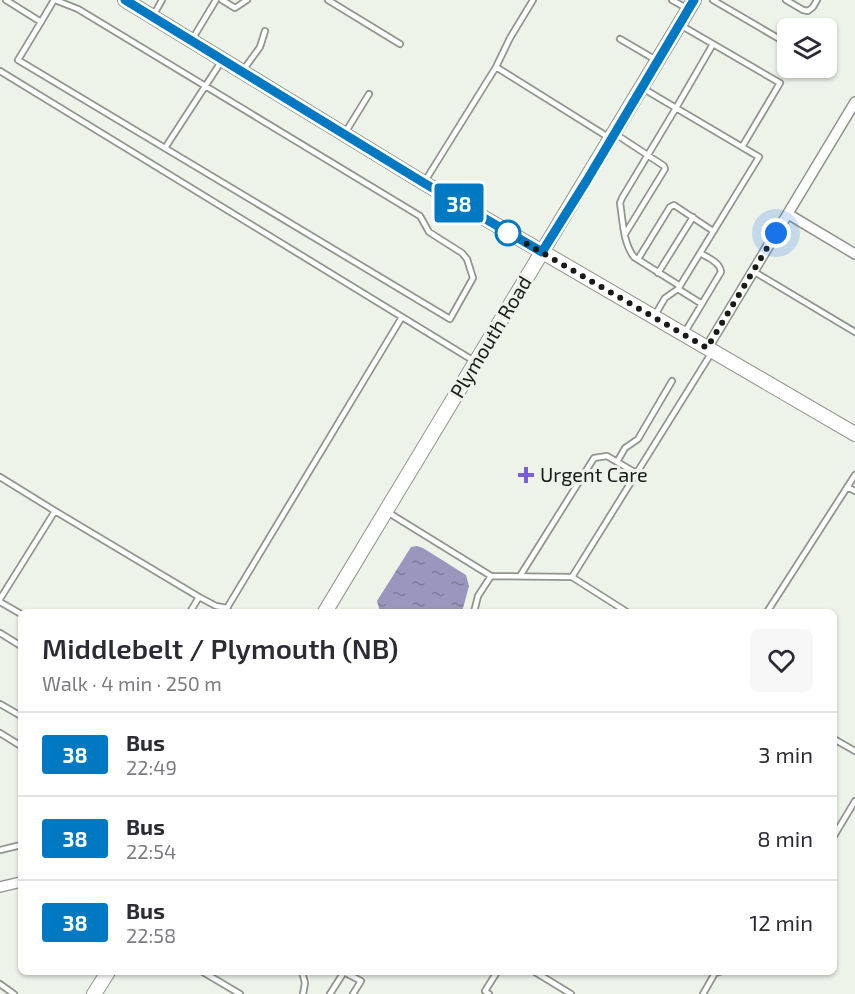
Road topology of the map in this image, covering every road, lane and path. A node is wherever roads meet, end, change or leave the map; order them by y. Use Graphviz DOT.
graph roads {
  1 [pos="6,0"];
  2 [pos="55,0"];
  3 [pos="125,0"];
  4 [pos="162,0"];
  5 [pos="216,0"];
  6 [pos="222,0"];
  7 [pos="247,0"];
  8 [pos="328,0"];
  9 [pos="533,0"];
  10 [pos="672,0"];
  11 [pos="713,0"];
  12 [pos="786,0"];
  13 [pos="817,0"];
  14 [pos="692,5"];
  15 [pos="152,17"];
  16 [pos="41,22"];
  17 [pos="680,24"];
  18 [pos="264,31"];
  19 [pos="777,38"];
  20 [pos="620,39"];
  21 [pos="192,40"];
  22 [pos="400,44"];
  23 [pos="713,44"];
  24 [pos="223,60"];
  25 [pos="658,61"];
  26 [pos="496,67"];
  27 [pos="0,71"];
  28 [pos="243,72"];
  29 [pos="205,86"];
  30 [pos="642,87"];
  31 [pos="369,94"];
  32 [pos="854,105"];
  33 [pos="676,108"];
  34 [pos="344,134"];
  35 [pos="613,136"];
  36 [pos="742,147"];
  37 [pos="165,148"];
  38 [pos="648,156"];
  39 [pos="424,183"];
  40 [pos="788,214"];
  41 [pos="693,217"];
  42 [pos="713,231"];
  43 [pos="625,235"];
  44 [pos="542,252"];
  45 [pos="700,253"];
  46 [pos="855,254"];
  47 [pos="638,259"];
  48 [pos="753,272"];
  49 [pos="658,273"];
  50 [pos="679,287"];
  51 [pos="702,304"];
  52 [pos="402,317"];
  53 [pos="653,317"];
  54 [pos="855,332"];
  55 [pos="683,334"];
  56 [pos="710,350"];
  57 [pos="477,362"];
  58 [pos="672,381"];
  59 [pos="855,434"];
  60 [pos="617,462"];
  61 [pos="636,473"];
  62 [pos="855,475"];
  63 [pos="0,477"];
  64 [pos="847,487"];
  65 [pos="855,491"];
  66 [pos="55,511"];
  67 [pos="386,511"];
  68 [pos="491,576"];
  69 [pos="520,576"];
  70 [pos="572,577"];
  71 [pos="199,597"];
  72 [pos="0,600"];
  73 [pos="192,609"];
  74 [pos="225,609"];
  75 [pos="229,609"];
  76 [pos="327,609"];
  77 [pos="475,609"];
  78 [pos="622,609"];
  79 [pos="769,609"];
  80 [pos="18,612"];
  81 [pos="0,633"];
  82 [pos="18,644"];
  83 [pos="0,704"];
  84 [pos="18,714"];
  85 [pos="0,733"];
  86 [pos="837,740"];
  87 [pos="18,744"];
  88 [pos="855,751"];
  89 [pos="855,801"];
  90 [pos="837,831"];
  91 [pos="18,846"];
  92 [pos="0,850"];
  93 [pos="18,883"];
  94 [pos="0,886"];
  95 [pos="106,975"];
  96 [pos="207,975"];
  97 [pos="303,975"];
  98 [pos="342,975"];
  99 [pos="350,975"];
  100 [pos="495,975"];
  101 [pos="540,975"];
  102 [pos="715,975"];
  103 [pos="0,984"];
  104 [pos="230,991"];
  105 [pos="14,994"];
  106 [pos="94,994"];
  107 [pos="240,994"];
  108 [pos="303,994"];
  109 [pos="331,994"];
  110 [pos="353,994"];
  111 [pos="489,994"];
  112 [pos="571,994"];
  113 [pos="703,994"];
  1 -- 16 [label="lane"];
  2 -- 16 [label="lane"];
  2 -- 29 [label="lane"];
  3 -- 15 [label="main road"];
  4 -- 15 [label="lane"];
  5 -- 21 [label="lane"];
  6 -- 7 [label="lane"];
  8 -- 22 [label="lane"];
  9 -- 26 [label="lane"];
  10 -- 14 [label="lane"];
  11 -- 19 [label="lane"];
  12 -- 13 [label="lane"];
  14 -- 17 [label="main road, Plymouth Road"];
  15 -- 21 [label="main road"];
  16 -- 37 [label="lane"];
  17 -- 23 [label="lane"];
  17 -- 25 [label="main road, Plymouth Road"];
  18 -- 28 [label="lane"];
  20 -- 25 [label="lane"];
  21 -- 24 [label="main road"];
  23 -- 33 [label="lane"];
  23 -- 36 [label="lane"];
  24 -- 28 [label="main road"];
  24 -- 29 [label="lane"];
  25 -- 30 [label="main road, Plymouth Road"];
  26 -- 35 [label="lane"];
  26 -- 39 [label="lane"];
  27 -- 52 [label="lane"];
  28 -- 34 [label="main road"];
  29 -- 37 [label="lane"];
  29 -- 37 [label="lane"];
  30 -- 33 [label="lane"];
  30 -- 35 [label="main road, Plymouth Road"];
  31 -- 34 [label="lane"];
  32 -- 40 [label="street"];
  33 -- 36 [label="lane"];
  33 -- 38 [label="lane"];
  34 -- 39 [label="main road"];
  35 -- 38 [label="lane"];
  35 -- 44 [label="main road, Plymouth Road"];
  36 -- 42 [label="lane"];
  38 -- 43 [label="lane"];
  38 -- 43 [label="lane"];
  39 -- 44 [label="main road"];
  40 -- 46 [label="street"];
  40 -- 48 [label="street"];
  41 -- 42 [label="lane"];
  41 -- 47 [label="lane"];
  41 -- 49 [label="lane"];
  42 -- 45 [label="lane"];
  43 -- 47 [label="lane"];
  44 -- 53 [label="main road"];
  44 -- 57 [label="main road, Plymouth Road"];
  45 -- 50 [label="lane"];
  45 -- 51 [label="lane"];
  47 -- 49 [label="lane"];
  48 -- 54 [label="lane"];
  48 -- 56 [label="street"];
  49 -- 50 [label="lane"];
  50 -- 51 [label="lane"];
  50 -- 53 [label="lane"];
  51 -- 55 [label="lane"];
  52 -- 57 [label="lane"];
  52 -- 75 [label="lane"];
  53 -- 55 [label="main road"];
  55 -- 56 [label="main road"];
  56 -- 59 [label="main road"];
  56 -- 61 [label="lane"];
  57 -- 67 [label="main road, Plymouth Road"];
  58 -- 60 [label="lane"];
  60 -- 61 [label="lane"];
  60 -- 69 [label="lane"];
  61 -- 70 [label="lane"];
  62 -- 64 [label="lane"];
  63 -- 66 [label="lane"];
  64 -- 65 [label="lane"];
  64 -- 79 [label="lane"];
  66 -- 71 [label="lane"];
  66 -- 72 [label="lane"];
  67 -- 68 [label="lane"];
  67 -- 76 [label="main road, Plymouth Road"];
  68 -- 69 [label="lane"];
  68 -- 77 [label="lane"];
  69 -- 70 [label="lane"];
  70 -- 78 [label="lane"];
  71 -- 73 [label="lane"];
  71 -- 74 [label="lane"];
  72 -- 80 [label="lane"];
  81 -- 82 [label="lane"];
  83 -- 84 [label="lane"];
  85 -- 87 [label="lane"];
  86 -- 88 [label="lane"];
  89 -- 90 [label="lane"];
  91 -- 92 [label="lane"];
  93 -- 94 [label="street"];
  95 -- 106 [label="main road"];
  96 -- 104 [label="lane"];
  97 -- 108 [label="lane"];
  98 -- 109 [label="lane"];
  99 -- 110 [label="lane"];
  100 -- 111 [label="lane"];
  101 -- 112 [label="lane"];
  102 -- 113 [label="lane"];
  103 -- 105 [label="lane"];
  104 -- 107 [label="lane"];
}
